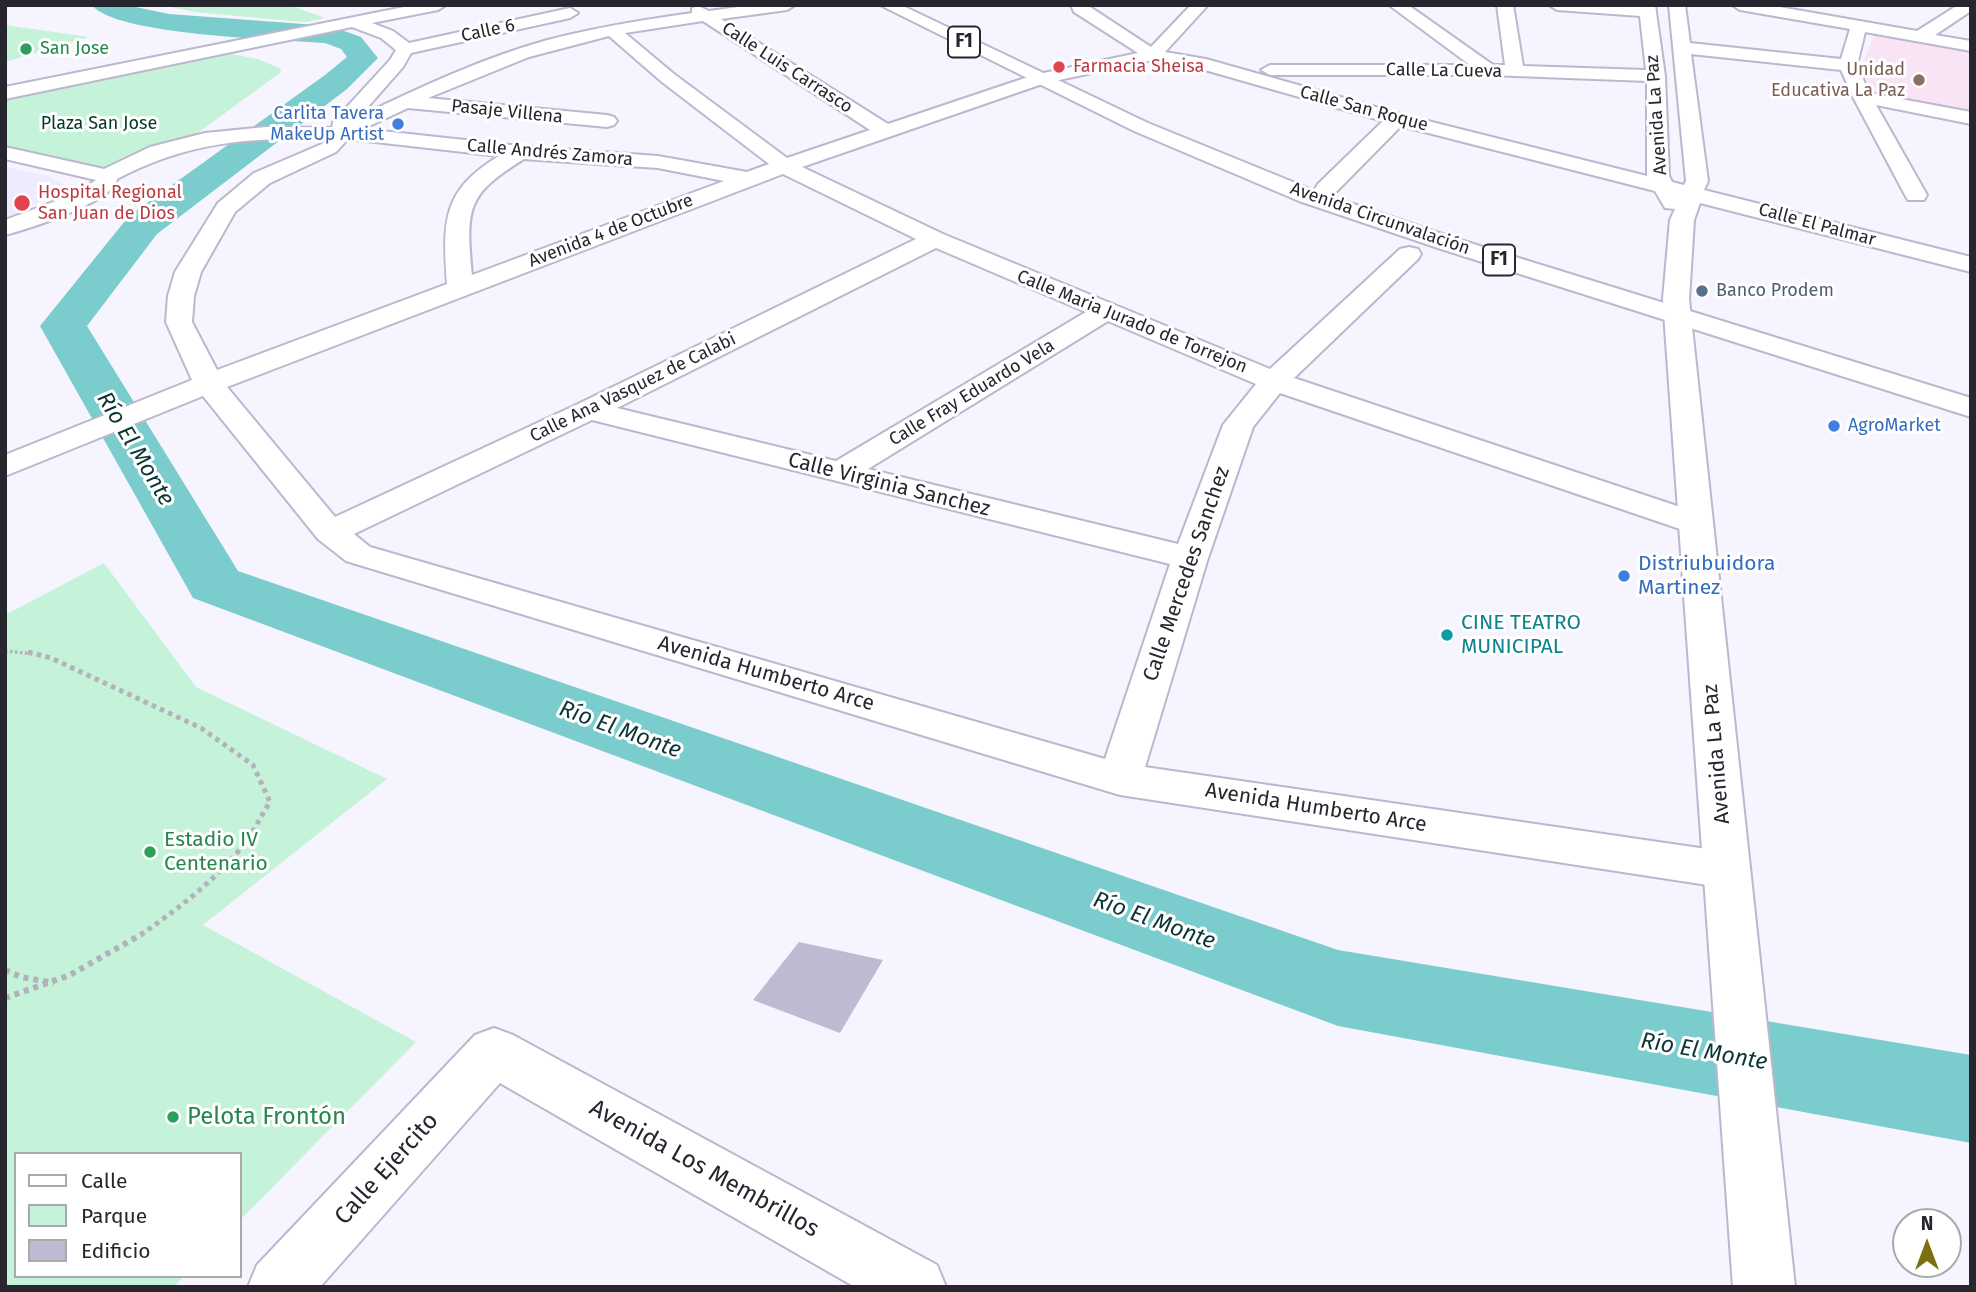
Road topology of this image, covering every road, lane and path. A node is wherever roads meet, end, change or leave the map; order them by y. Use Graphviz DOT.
graph roads {
  1 [pos="439,5"];
  2 [pos="689,5"];
  3 [pos="787,5"];
  4 [pos="888,5"];
  5 [pos="917,5"];
  6 [pos="1079,5"];
  7 [pos="1200,5"];
  8 [pos="1397,5"];
  9 [pos="1505,5"];
  10 [pos="1557,5"];
  11 [pos="1676,5"];
  12 [pos="1969,5"];
  13 [pos="1750,6"];
  14 [pos="1647,9"];
  15 [pos="317,10"];
  16 [pos="570,13"];
  17 [pos="707,17"];
  18 [pos="354,23"];
  19 [pos="1860,26"];
  20 [pos="614,32"];
  21 [pos="1920,37"];
  22 [pos="1971,46"];
  23 [pos="1684,48"];
  24 [pos="405,49"];
  25 [pos="1153,55"];
  26 [pos="1847,65"];
  27 [pos="1489,70"];
  28 [pos="1231,72"];
  29 [pos="1515,72"];
  30 [pos="1656,76"];
  31 [pos="1050,77"];
  32 [pos="5,93"];
  33 [pos="1862,97"];
  34 [pos="407,102"];
  35 [pos="1971,118"];
  36 [pos="1397,119"];
  37 [pos="607,121"];
  38 [pos="341,131"];
  39 [pos="885,131"];
  40 [pos="520,152"];
  41 [pos="5,153"];
  42 [pos="784,166"];
  43 [pos="107,176"];
  44 [pos="748,179"];
  45 [pos="1663,185"];
  46 [pos="1326,188"];
  47 [pos="1692,192"];
  48 [pos="1916,195"];
  49 [pos="1682,220"];
  50 [pos="5,228"];
  51 [pos="934,239"];
  52 [pos="1409,254"];
  53 [pos="1971,265"];
  54 [pos="460,288"];
  55 [pos="1677,308"];
  56 [pos="1104,312"];
  57 [pos="1275,381"];
  58 [pos="197,388"];
  59 [pos="1971,390"];
  60 [pos="1971,408"];
  61 [pos="589,410"];
  62 [pos="5,466"];
  63 [pos="839,473"];
  64 [pos="1695,523"];
  65 [pos="330,532"];
  66 [pos="1190,558"];
  67 [pos="5,651"];
  68 [pos="1120,779"];
  69 [pos="1730,894"];
  70 [pos="5,970"];
  71 [pos="55,984"];
  72 [pos="5,999"];
  73 [pos="494,1052"];
  74 [pos="1763,1273"];
  75 [pos="279,1287"];
  76 [pos="915,1287"];
  1 -- 18 [label="main road"];
  2 -- 17 [label="main road, Calle Luis Carrasco"];
  3 -- 17 [label="main road"];
  4 -- 31 [label="main road, Avenida Circunvalación / F1"];
  5 -- 31 [label="main road, Avenida Circunvalación / F1"];
  6 -- 25 [label="main road, Calle San Roque"];
  7 -- 25 [label="main road"];
  8 -- 27 [label="main road"];
  9 -- 29 [label="main road"];
  10 -- 14 [label="main road"];
  11 -- 23 [label="main road, Avenida La Paz"];
  12 -- 21 [label="main road"];
  13 -- 19 [label="main road"];
  14 -- 30 [label="main road, Avenida La Paz"];
  15 -- 18 [label="main road"];
  16 -- 24 [label="main road, Calle 6"];
  17 -- 20 [label="main road"];
  17 -- 39 [label="main road, Calle Luis Carrasco"];
  18 -- 24 [label="main road"];
  18 -- 32 [label="main road"];
  19 -- 21 [label="main road"];
  19 -- 26 [label="main road"];
  20 -- 34 [label="main road"];
  20 -- 42 [label="main road, Calle Maria Jurado de Torrejon"];
  21 -- 22 [label="main road"];
  23 -- 26 [label="main road"];
  23 -- 47 [label="main road, Avenida La Paz"];
  24 -- 38 [label="main road"];
  25 -- 28 [label="main road, Calle San Roque"];
  25 -- 31 [label="main road, Avenida 4 de Octubre"];
  26 -- 33 [label="main road"];
  27 -- 28 [label="main road, Calle La Cueva"];
  27 -- 29 [label="main road, Calle La Cueva"];
  28 -- 36 [label="main road, Calle San Roque"];
  29 -- 30 [label="main road, Calle La Cueva"];
  30 -- 45 [label="main road, Avenida La Paz"];
  31 -- 39 [label="main road, Avenida 4 de Octubre"];
  31 -- 46 [label="main road, Avenida Circunvalación / F1"];
  31 -- 55 [label="main road, Avenida Circunvalación / F1"];
  33 -- 35 [label="main road"];
  33 -- 48 [label="main road"];
  34 -- 37 [label="main road, Pasaje Villena"];
  34 -- 38 [label="main road"];
  36 -- 45 [label="main road, Calle San Roque"];
  36 -- 46 [label="main road"];
  38 -- 40 [label="main road, Calle Andrés Zamora"];
  38 -- 43 [label="main road, Calle Andrés Zamora"];
  38 -- 58 [label="main road, Avenida Humberto Arce"];
  39 -- 42 [label="main road, Avenida 4 de Octubre"];
  40 -- 44 [label="main road, Calle Andrés Zamora"];
  40 -- 54 [label="main road"];
  41 -- 43 [label="main road"];
  42 -- 44 [label="main road, Avenida 4 de Octubre"];
  42 -- 51 [label="main road, Calle Maria Jurado de Torrejon"];
  43 -- 50 [label="main road, Calle Andrés Zamora"];
  44 -- 54 [label="main road, Avenida 4 de Octubre"];
  45 -- 47 [label="main road, Calle El Palmar"];
  45 -- 49 [label="main road, Avenida La Paz"];
  46 -- 55 [label="main road, Avenida Circunvalación / F1"];
  47 -- 49 [label="main road, Avenida La Paz"];
  47 -- 53 [label="main road, Calle El Palmar"];
  49 -- 55 [label="main road, Avenida La Paz"];
  51 -- 56 [label="main road, Calle Maria Jurado de Torrejon"];
  51 -- 61 [label="main road, Calle Ana Vasquez de Calabi"];
  52 -- 57 [label="main road, Calle Mercedes Sanchez"];
  54 -- 58 [label="main road, Avenida 4 de Octubre"];
  55 -- 59 [label="main road, Avenida Circunvalación / F1"];
  55 -- 60 [label="main road, Avenida Circunvalación / F1"];
  55 -- 64 [label="main road, Avenida La Paz"];
  56 -- 57 [label="main road, Calle Maria Jurado de Torrejon"];
  56 -- 63 [label="main road, Calle Fray Eduardo Vela"];
  57 -- 64 [label="main road, Calle Maria Jurado de Torrejon"];
  57 -- 66 [label="main road, Calle Mercedes Sanchez"];
  58 -- 62 [label="main road, Avenida 4 de Octubre"];
  58 -- 65 [label="main road, Avenida Humberto Arce"];
  61 -- 63 [label="main road, Calle Virginia Sanchez"];
  61 -- 65 [label="main road, Calle Ana Vasquez de Calabi"];
  63 -- 66 [label="main road, Calle Virginia Sanchez"];
  64 -- 69 [label="main road, Avenida La Paz"];
  65 -- 68 [label="main road, Avenida Humberto Arce"];
  66 -- 68 [label="main road, Calle Mercedes Sanchez"];
  67 -- 71 [label="path"];
  68 -- 69 [label="main road, Avenida Humberto Arce"];
  69 -- 74 [label="main road, Avenida La Paz"];
  70 -- 71 [label="path"];
  71 -- 72 [label="path"];
  73 -- 75 [label="main road, Calle Ejercito"];
  73 -- 76 [label="main road, Avenida Los Membrillos"];
}
